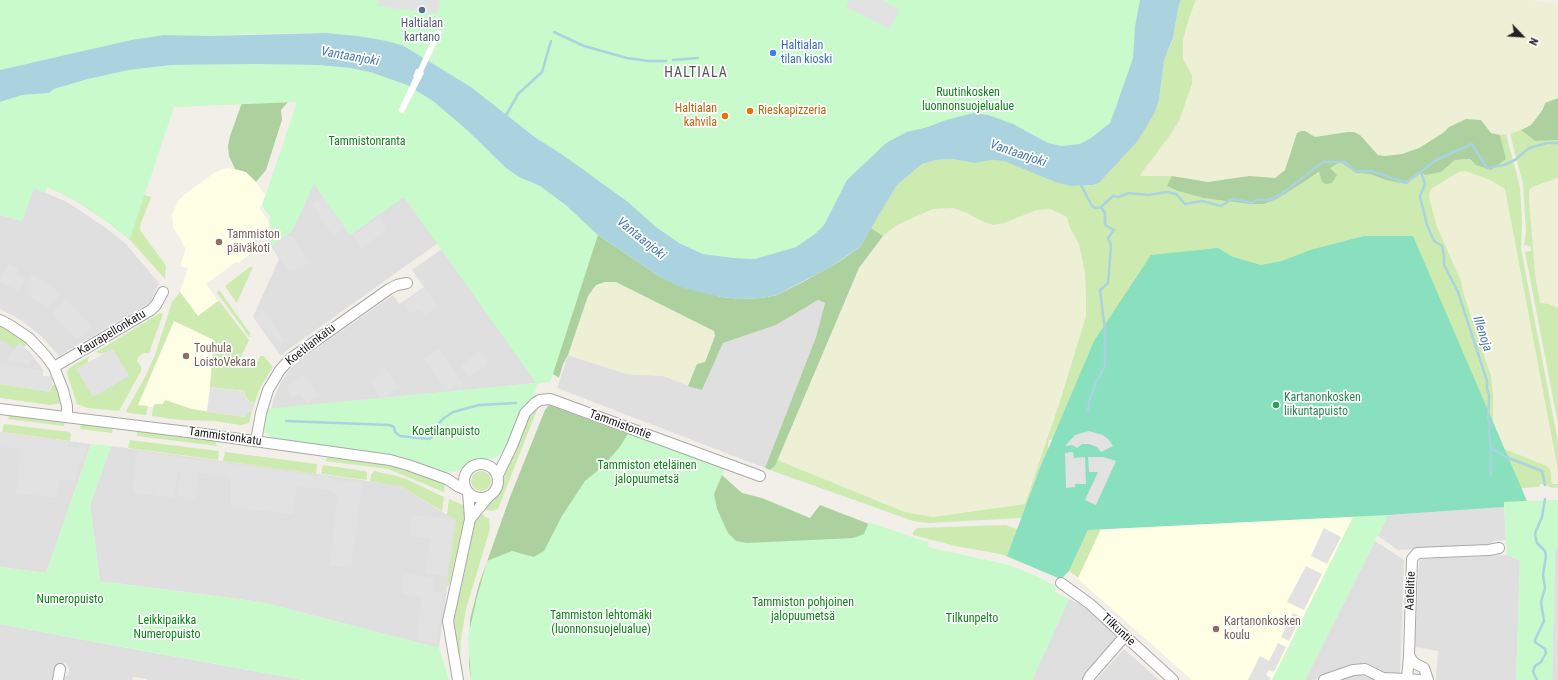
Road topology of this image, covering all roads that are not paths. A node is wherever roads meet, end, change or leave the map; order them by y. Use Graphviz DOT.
graph roads {
  1 [pos="407,283"];
  2 [pos="163,292"];
  3 [pos="0,320"];
  4 [pos="54,367"];
  5 [pos="0,409"];
  6 [pos="66,418"];
  7 [pos="256,441"];
  8 [pos="507,455"];
  9 [pos="486,464"];
  10 [pos="466,472"];
  11 [pos="498,475"];
  12 [pos="760,476"];
  13 [pos="447,479"];
  14 [pos="467,491"];
  15 [pos="488,497"];
  16 [pos="470,519"];
  17 [pos="1499,548"];
  18 [pos="1061,583"];
  19 [pos="1124,637"];
  20 [pos="1409,656"];
  21 [pos="60,669"];
  22 [pos="1407,679"];
  23 [pos="58,680"];
  24 [pos="458,680"];
  25 [pos="1088,680"];
  26 [pos="1173,680"];
  27 [pos="1324,680"];
  28 [pos="1420,680"];
  29 [pos="1428,680"];
  1 -- 7 [label="street, Koetilankatu"];
  2 -- 4 [label="street, Kaurapellonkatu"];
  3 -- 4 [label="street"];
  4 -- 6 [label="street"];
  5 -- 6 [label="street, Tammistonkatu"];
  6 -- 7 [label="street, Tammistonkatu"];
  7 -- 13 [label="street, Tammistonkatu"];
  8 -- 9 [label="street"];
  8 -- 11 [label="street, Tammistontie"];
  8 -- 12 [label="street, Tammistontie"];
  9 -- 10 [label="street"];
  9 -- 11 [label="street"];
  10 -- 13 [label="street"];
  10 -- 14 [label="street"];
  11 -- 15 [label="street"];
  13 -- 14 [label="street, Tammistonkatu"];
  14 -- 15 [label="street"];
  14 -- 16 [label="street"];
  15 -- 16 [label="street"];
  16 -- 24 [label="street"];
  17 -- 20 [label="street, Aatelitie"];
  18 -- 19 [label="street, Tilkuntie"];
  19 -- 25 [label="street"];
  19 -- 26 [label="street, Tilkuntie"];
  20 -- 22 [label="street"];
  20 -- 29 [label="street"];
  21 -- 23 [label="street"];
  22 -- 27 [label="street"];
  22 -- 28 [label="street"];
}
